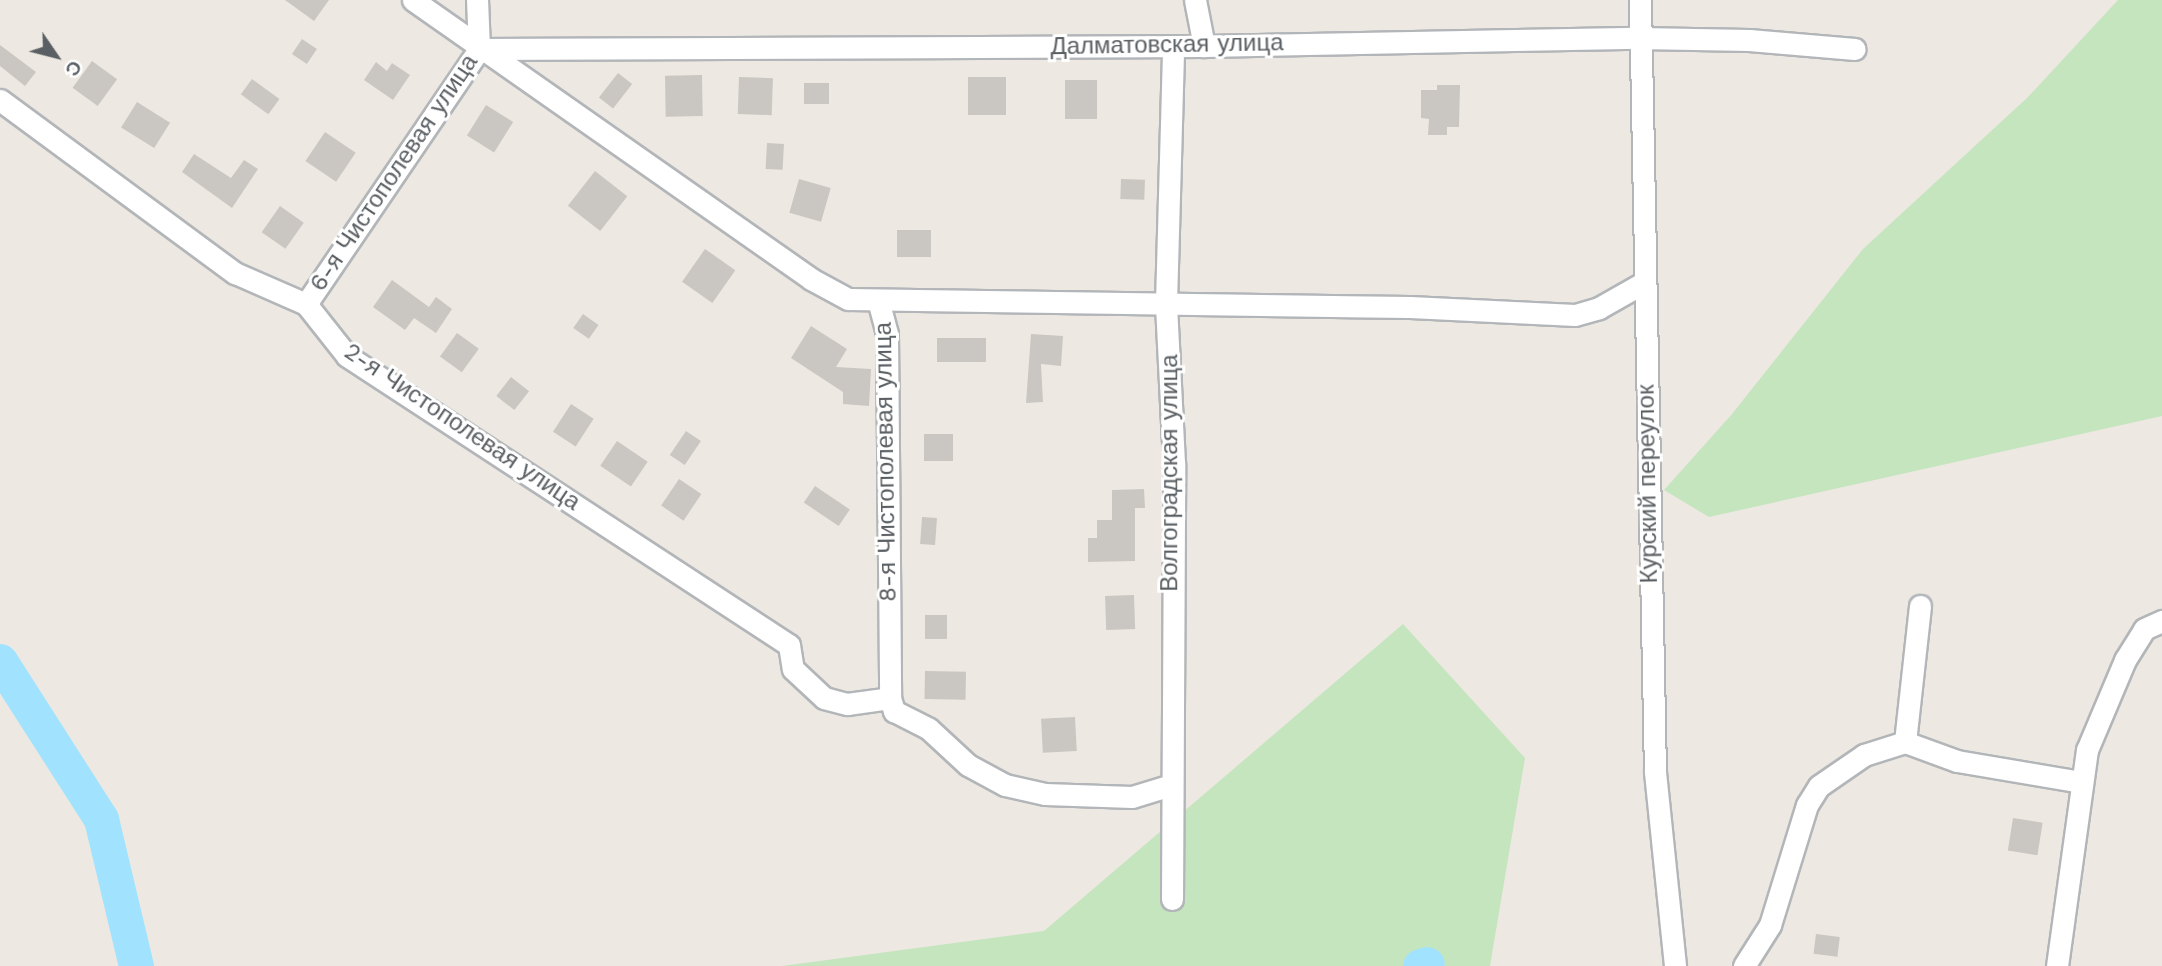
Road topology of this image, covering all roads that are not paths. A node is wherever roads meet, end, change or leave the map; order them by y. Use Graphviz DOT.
graph roads {
  1 [pos="413,0"];
  2 [pos="477,0"];
  3 [pos="1195,0"];
  4 [pos="1640,0"];
  5 [pos="1639,38"];
  6 [pos="1173,46"];
  7 [pos="1204,46"];
  8 [pos="479,49"];
  9 [pos="1855,50"];
  10 [pos="0,100"];
  11 [pos="1643,283"];
  12 [pos="878,300"];
  13 [pos="1166,303"];
  14 [pos="306,304"];
  15 [pos="1920,606"];
  16 [pos="2162,621"];
  17 [pos="890,698"];
  18 [pos="1905,742"];
  19 [pos="2081,782"];
  20 [pos="1171,785"];
  21 [pos="1172,899"];
  22 [pos="1675,966"];
  23 [pos="1744,966"];
  24 [pos="2057,966"];
  1 -- 8 [label="street, 8-я Чистополевая улица"];
  2 -- 8 [label="street, 6-я Чистополевая улица"];
  3 -- 7 [label="street"];
  4 -- 5 [label="street, Курский переулок"];
  5 -- 7 [label="street, Далматовская улица"];
  5 -- 9 [label="street, Далматовская улица"];
  5 -- 11 [label="street, Курский переулок"];
  6 -- 7 [label="street, Далматовская улица"];
  6 -- 8 [label="street, Далматовская улица"];
  6 -- 13 [label="street, Волгоградская улица"];
  8 -- 12 [label="street, 8-я Чистополевая улица"];
  8 -- 14 [label="street, 6-я Чистополевая улица"];
  10 -- 14 [label="street, 2-я Чистополевая улица"];
  11 -- 13 [label="street"];
  11 -- 22 [label="street, Курский переулок"];
  12 -- 13 [label="street"];
  12 -- 17 [label="street, 8-я Чистополевая улица"];
  13 -- 20 [label="street, Волгоградская улица"];
  14 -- 17 [label="street, 2-я Чистополевая улица"];
  15 -- 18 [label="street"];
  16 -- 19 [label="street"];
  17 -- 20 [label="street"];
  18 -- 19 [label="street"];
  18 -- 23 [label="street"];
  19 -- 24 [label="street"];
  20 -- 21 [label="street, Волгоградская улица"];
}
